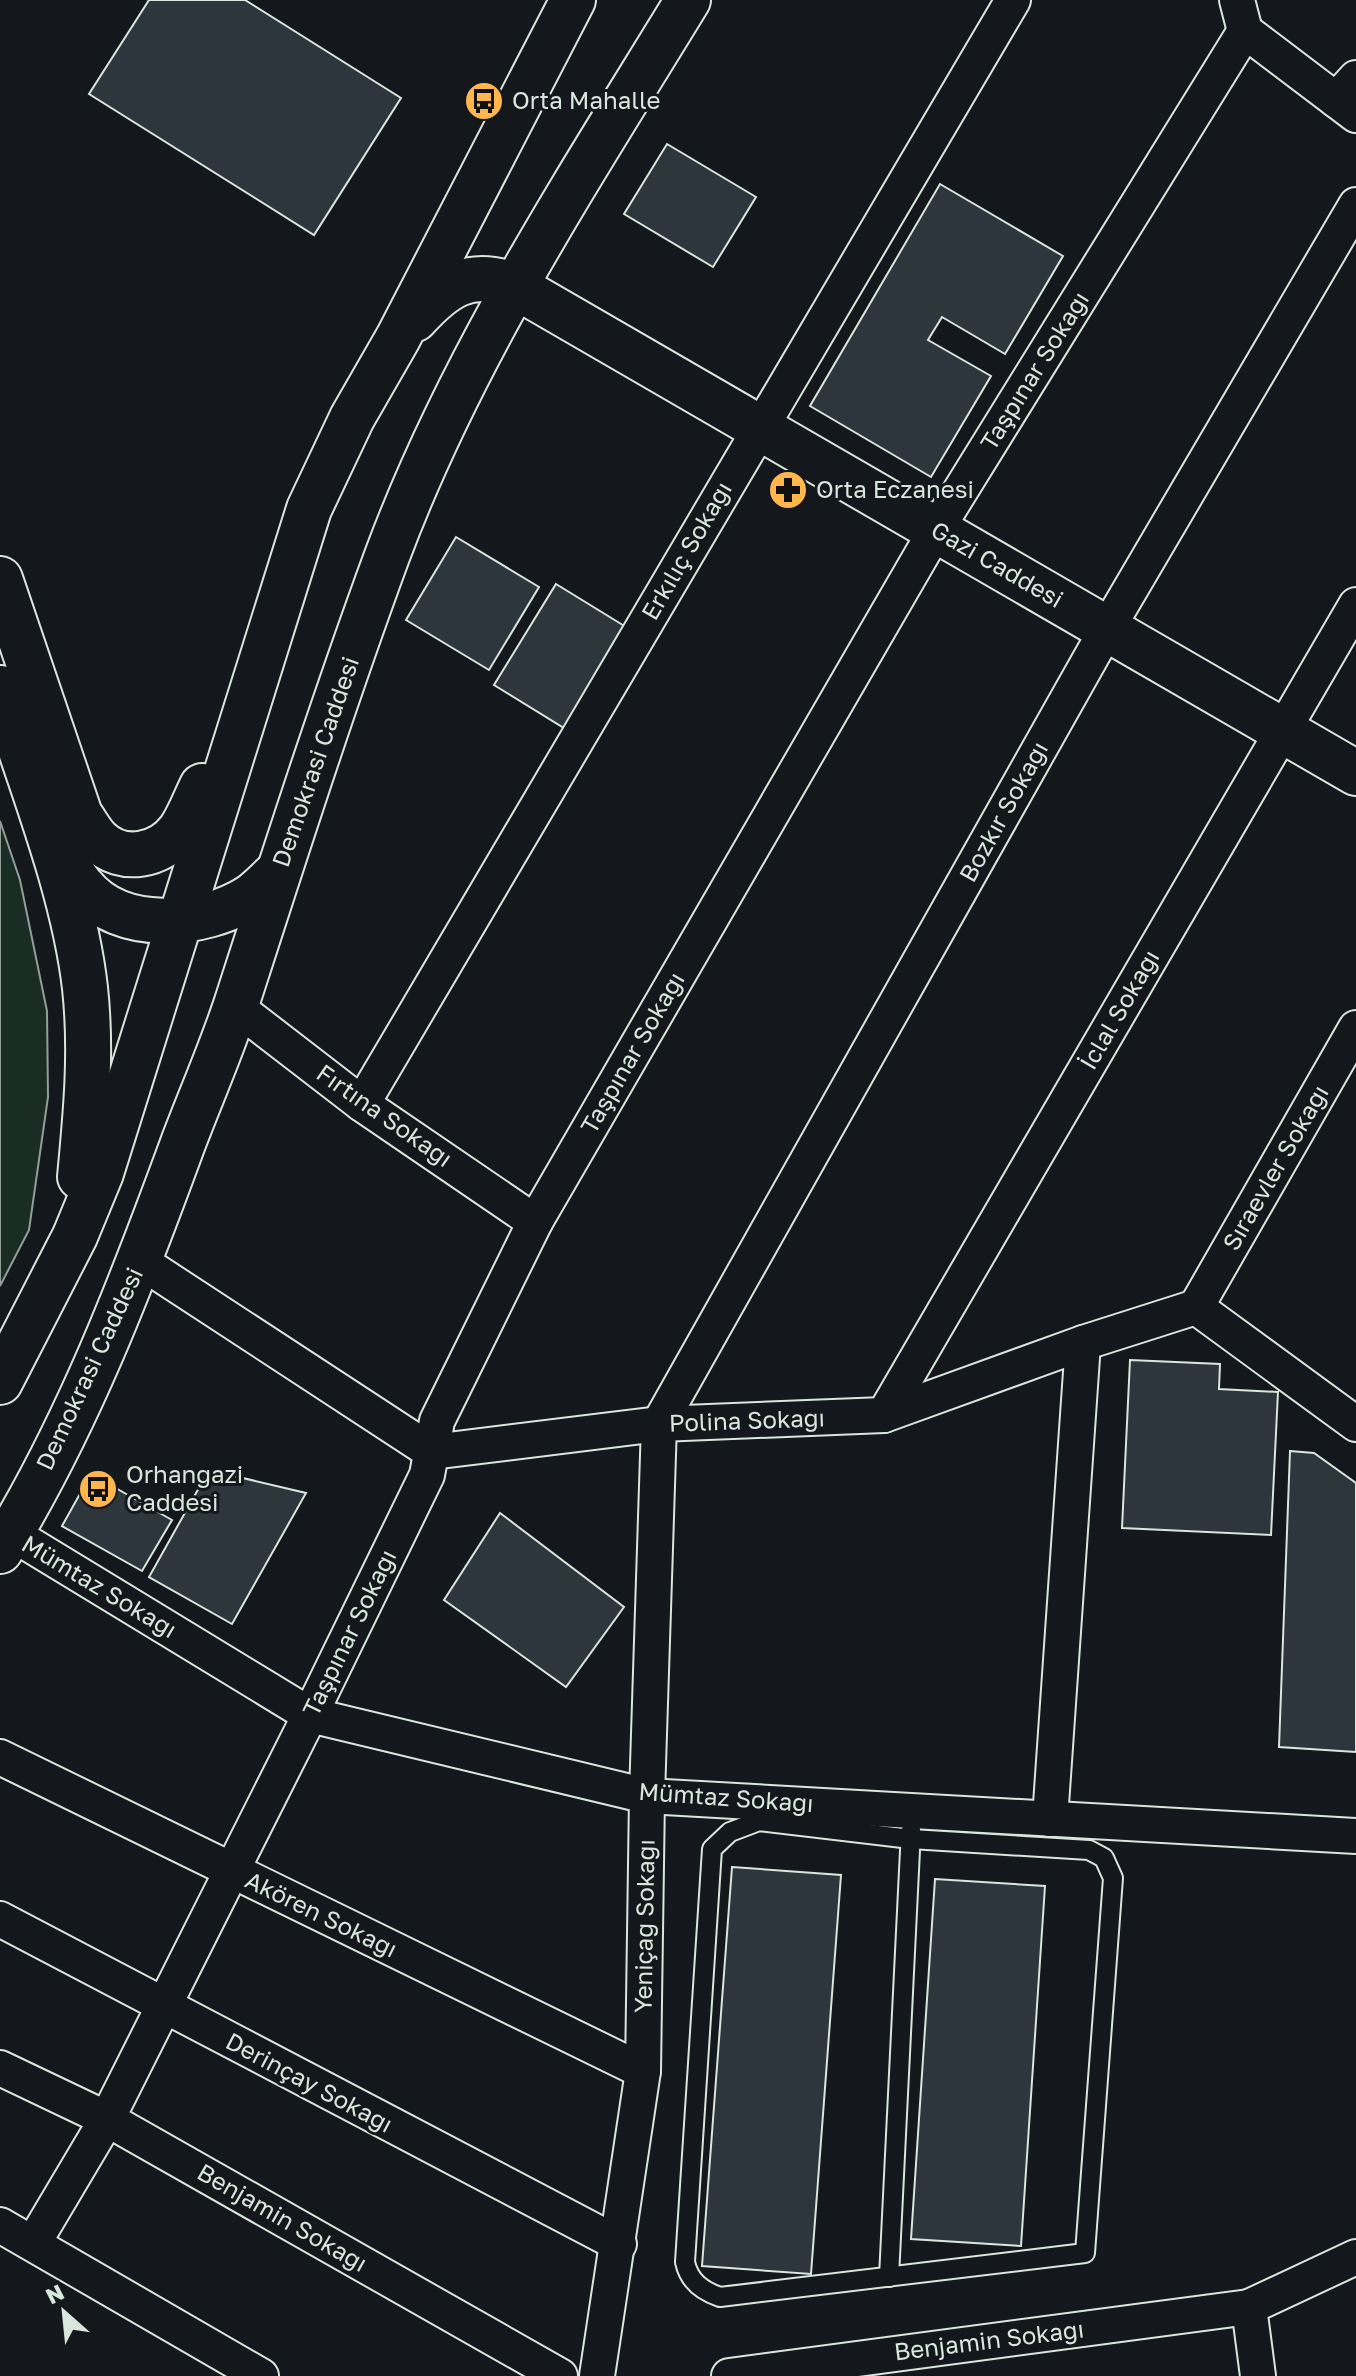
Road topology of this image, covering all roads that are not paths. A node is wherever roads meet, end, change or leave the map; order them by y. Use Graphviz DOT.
graph roads {
  1 [pos="573,0"];
  2 [pos="688,0"];
  3 [pos="1013,0"];
  4 [pos="1241,16"];
  5 [pos="1349,98"];
  6 [pos="1356,205"];
  7 [pos="513,285"];
  8 [pos="398,338"];
  9 [pos="759,428"];
  10 [pos="936,530"];
  11 [pos="0,579"];
  12 [pos="1356,605"];
  13 [pos="1107,629"];
  14 [pos="254,684"];
  15 [pos="0,688"];
  16 [pos="1283,731"];
  17 [pos="1356,773"];
  18 [pos="46,829"];
  19 [pos="278,872"];
  20 [pos="179,920"];
  21 [pos="235,1006"];
  22 [pos="1356,1028"];
  23 [pos="362,1104"];
  24 [pos="535,1222"];
  25 [pos="75,1236"];
  26 [pos="140,1261"];
  27 [pos="1196,1307"];
  28 [pos="1083,1343"];
  29 [pos="0,1382"];
  30 [pos="884,1415"];
  31 [pos="659,1424"];
  32 [pos="1356,1424"];
  33 [pos="432,1452"];
  34 [pos="6,1542"];
  35 [pos="310,1715"];
  36 [pos="0,1757"];
  37 [pos="647,1796"];
  38 [pos="1050,1819"];
  39 [pos="912,1825"];
  40 [pos="1356,1836"];
  41 [pos="231,1871"];
  42 [pos="0,1919"];
  43 [pos="161,2005"];
  44 [pos="0,2068"];
  45 [pos="643,2071"];
  46 [pos="107,2119"];
  47 [pos="0,2225"];
  48 [pos="34,2242"];
  49 [pos="619,2244"];
  50 [pos="1356,2257"];
  51 [pos="889,2277"];
  52 [pos="1249,2307"];
  53 [pos="949,2361"];
  54 [pos="261,2376"];
  55 [pos="560,2376"];
  56 [pos="597,2376"];
  57 [pos="729,2376"];
  58 [pos="1258,2376"];
  1 -- 8 [label="main road"];
  2 -- 7 [label="main road, Demokrasi Caddesi"];
  3 -- 9 [label="street, Erkılıç Sokağı"];
  4 -- 5 [label="street"];
  4 -- 10 [label="street, Taşpınar Sokağı"];
  6 -- 13 [label="street, Bozkır Sokağı"];
  7 -- 8 [label="main road"];
  7 -- 9 [label="main road, Gazi Caddesi"];
  7 -- 19 [label="main road, Demokrasi Caddesi"];
  8 -- 14 [label="main road"];
  9 -- 10 [label="main road, Gazi Caddesi"];
  9 -- 23 [label="street, Erkılıç Sokağı"];
  10 -- 13 [label="main road, Gazi Caddesi"];
  10 -- 24 [label="street, Taşpınar Sokağı"];
  11 -- 14 [label="main road"];
  12 -- 16 [label="street, İclal Sokağı"];
  13 -- 16 [label="main road, Gazi Caddesi"];
  13 -- 31 [label="street, Bozkır Sokağı"];
  14 -- 20 [label="main road"];
  15 -- 18 [label="main road"];
  16 -- 17 [label="main road, Gazi Caddesi"];
  16 -- 30 [label="street, İclal Sokağı"];
  18 -- 20 [label="main road"];
  18 -- 25 [label="main road"];
  19 -- 20 [label="main road"];
  19 -- 21 [label="main road, Demokrasi Caddesi"];
  20 -- 25 [label="main road"];
  21 -- 23 [label="street, Fırtına Sokağı"];
  21 -- 26 [label="main road, Demokrasi Caddesi"];
  22 -- 27 [label="street, Sıraevler Sokağı"];
  23 -- 24 [label="street, Fırtına Sokağı"];
  24 -- 33 [label="street, Taşpınar Sokağı"];
  25 -- 29 [label="main road"];
  26 -- 33 [label="street"];
  26 -- 34 [label="main road, Demokrasi Caddesi"];
  27 -- 28 [label="street, Polina Sokağı"];
  27 -- 32 [label="street"];
  28 -- 30 [label="street, Polina Sokağı"];
  28 -- 38 [label="street"];
  30 -- 31 [label="street, Polina Sokağı"];
  31 -- 33 [label="street, Polina Sokağı"];
  31 -- 37 [label="street, Yeniçağ Sokağı"];
  33 -- 35 [label="street, Taşpınar Sokağı"];
  34 -- 35 [label="street, Mümtaz Sokağı"];
  35 -- 37 [label="street, Mümtaz Sokağı"];
  35 -- 41 [label="street, Taşpınar Sokağı"];
  36 -- 41 [label="street, Akören Sokağı"];
  37 -- 39 [label="street, Mümtaz Sokağı"];
  37 -- 45 [label="street, Yeniçağ Sokağı"];
  38 -- 39 [label="street, Mümtaz Sokağı"];
  38 -- 40 [label="street, Mümtaz Sokağı"];
  39 -- 51 [label="lane"];
  39 -- 51 [label="lane"];
  39 -- 51 [label="lane"];
  41 -- 43 [label="street, Taşpınar Sokağı"];
  41 -- 45 [label="street, Akören Sokağı"];
  42 -- 43 [label="street, Derinçay Sokağı"];
  43 -- 46 [label="street, Taşpınar Sokağı"];
  43 -- 49 [label="street, Derinçay Sokağı"];
  44 -- 46 [label="street, Benjamin Sokağı"];
  45 -- 49 [label="street, Yeniçağ Sokağı"];
  46 -- 48 [label="street, Taşpınar Sokağı"];
  46 -- 55 [label="street, Benjamin Sokağı"];
  47 -- 48 [label="street"];
  48 -- 54 [label="street"];
  49 -- 56 [label="street, Yeniçağ Sokağı"];
  50 -- 52 [label="street, Benjamin Sokağı"];
  52 -- 53 [label="street, Benjamin Sokağı"];
  52 -- 58 [label="street"];
  53 -- 57 [label="street, Benjamin Sokağı"];
}
